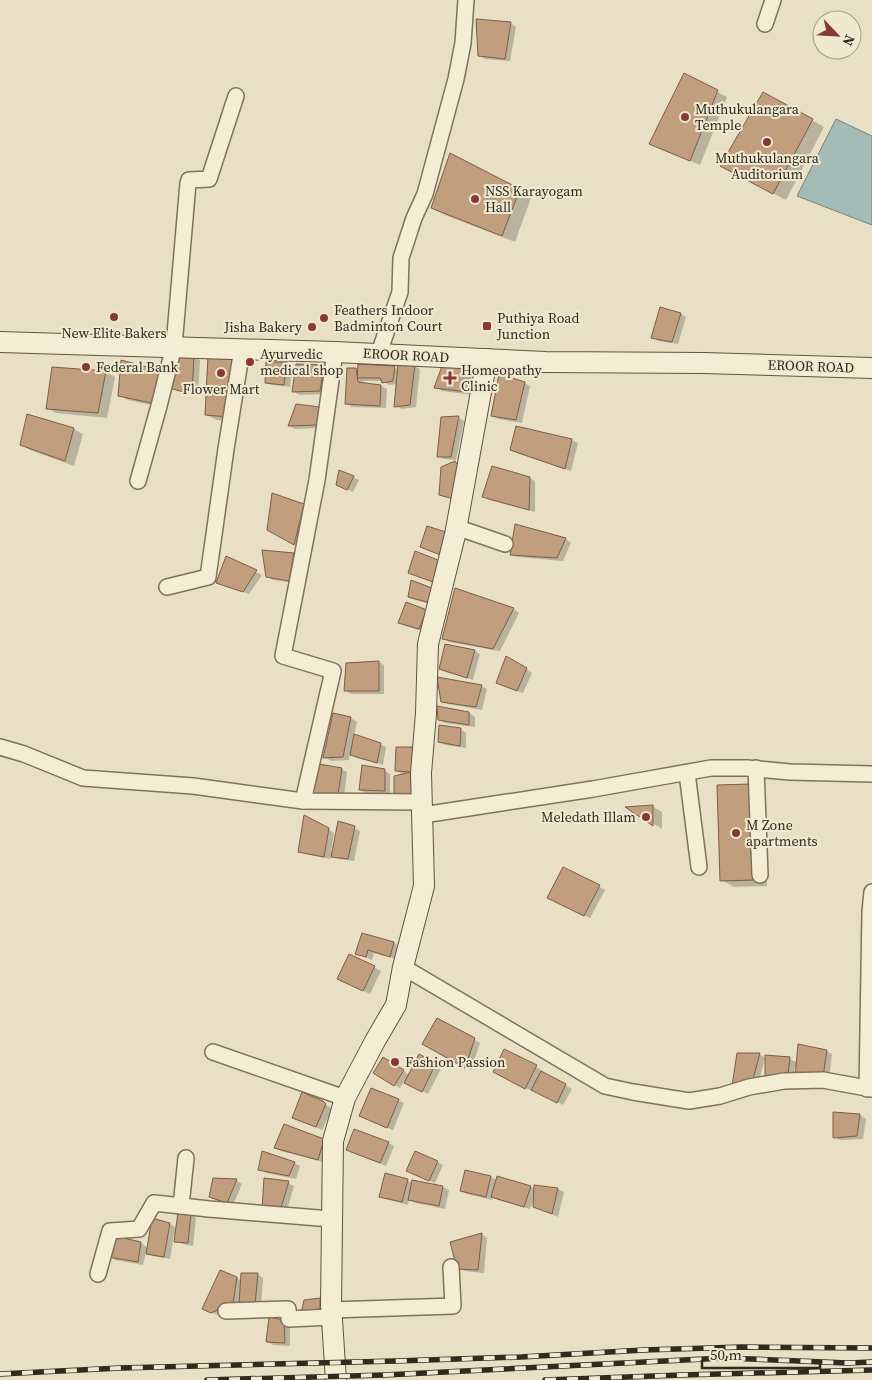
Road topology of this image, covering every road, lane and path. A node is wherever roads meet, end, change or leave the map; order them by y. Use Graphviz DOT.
graph roads {
  1 [pos="466,0"];
  2 [pos="773,0"];
  3 [pos="765,24"];
  4 [pos="236,96"];
  5 [pos="0,342"];
  6 [pos="174,346"];
  7 [pos="242,348"];
  8 [pos="335,352"];
  9 [pos="379,353"];
  10 [pos="486,359"];
  11 [pos="872,368"];
  12 [pos="138,480"];
  13 [pos="456,527"];
  14 [pos="505,544"];
  15 [pos="167,587"];
  16 [pos="0,747"];
  17 [pos="756,768"];
  18 [pos="687,773"];
  19 [pos="872,774"];
  20 [pos="303,801"];
  21 [pos="422,808"];
  22 [pos="699,867"];
  23 [pos="760,875"];
  24 [pos="872,892"];
  25 [pos="403,966"];
  26 [pos="213,1052"];
  27 [pos="869,1089"];
  28 [pos="345,1098"];
  29 [pos="186,1158"];
  30 [pos="181,1206"];
  31 [pos="331,1219"];
  32 [pos="451,1267"];
  33 [pos="98,1274"];
  34 [pos="226,1311"];
  35 [pos="331,1313"];
  36 [pos="336,1380"];
  1 -- 9 [label="street"];
  2 -- 3 [label="street"];
  4 -- 6 [label="street"];
  5 -- 6 [label="main road, EROOR ROAD"];
  6 -- 7 [label="main road, EROOR ROAD"];
  6 -- 12 [label="street"];
  7 -- 8 [label="main road, EROOR ROAD"];
  7 -- 15 [label="street"];
  8 -- 9 [label="main road, EROOR ROAD"];
  8 -- 20 [label="street"];
  9 -- 10 [label="main road, EROOR ROAD"];
  10 -- 11 [label="main road, EROOR ROAD"];
  10 -- 13 [label="main road"];
  13 -- 14 [label="street"];
  13 -- 21 [label="main road"];
  16 -- 20 [label="street"];
  17 -- 18 [label="street"];
  17 -- 19 [label="street"];
  17 -- 23 [label="street"];
  18 -- 21 [label="street"];
  18 -- 22 [label="street"];
  20 -- 21 [label="street"];
  21 -- 25 [label="main road"];
  24 -- 27 [label="street"];
  25 -- 27 [label="street"];
  25 -- 28 [label="main road"];
  26 -- 28 [label="street"];
  28 -- 31 [label="main road"];
  29 -- 30 [label="street"];
  30 -- 31 [label="street"];
  30 -- 33 [label="street"];
  31 -- 35 [label="main road"];
  32 -- 35 [label="street"];
  34 -- 35 [label="street"];
  35 -- 36 [label="main road"];
}
